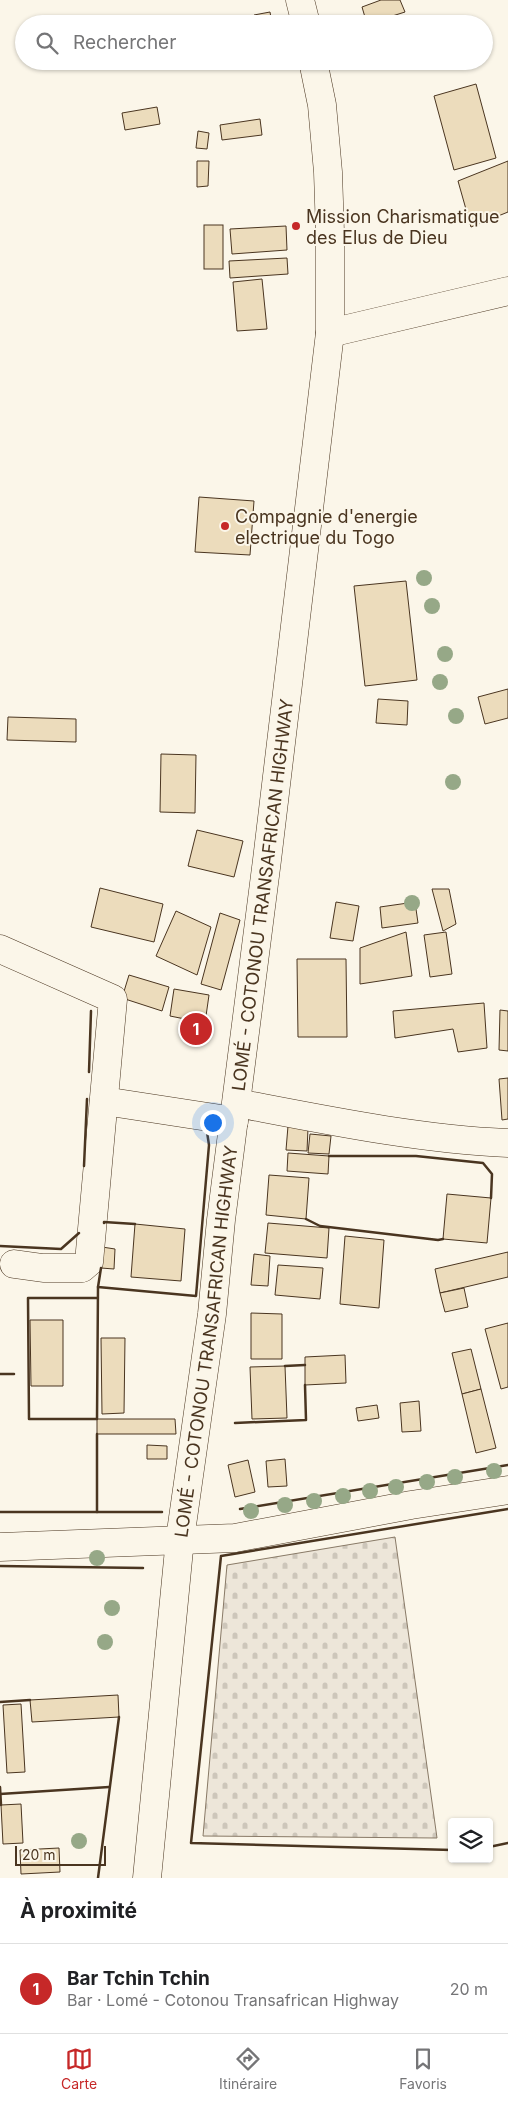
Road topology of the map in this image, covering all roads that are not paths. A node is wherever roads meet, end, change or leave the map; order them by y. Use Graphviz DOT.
graph roads {
  1 [pos="300,0"];
  2 [pos="304,15"];
  3 [pos="316,70"];
  4 [pos="508,291"];
  5 [pos="330,333"];
  6 [pos="0,950"];
  7 [pos="104,1100"];
  8 [pos="235,1112"];
  9 [pos="507,1149"];
  10 [pos="14,1264"];
  11 [pos="508,1490"];
  12 [pos="180,1539"];
  13 [pos="0,1547"];
  14 [pos="147,1878"];
  1 -- 2 [label="main road"];
  3 -- 5 [label="main road, LOMÉ - COTONOU TRANSAFRICAN HIGHWAY"];
  4 -- 5 [label="main road"];
  5 -- 8 [label="main road, LOMÉ - COTONOU TRANSAFRICAN HIGHWAY"];
  6 -- 7 [label="main road"];
  7 -- 8 [label="main road"];
  7 -- 10 [label="main road"];
  8 -- 9 [label="main road"];
  8 -- 12 [label="main road, LOMÉ - COTONOU TRANSAFRICAN HIGHWAY"];
  11 -- 12 [label="main road"];
  12 -- 13 [label="main road"];
  12 -- 14 [label="main road, LOMÉ - COTONOU TRANSAFRICAN HIGHWAY"];
}
